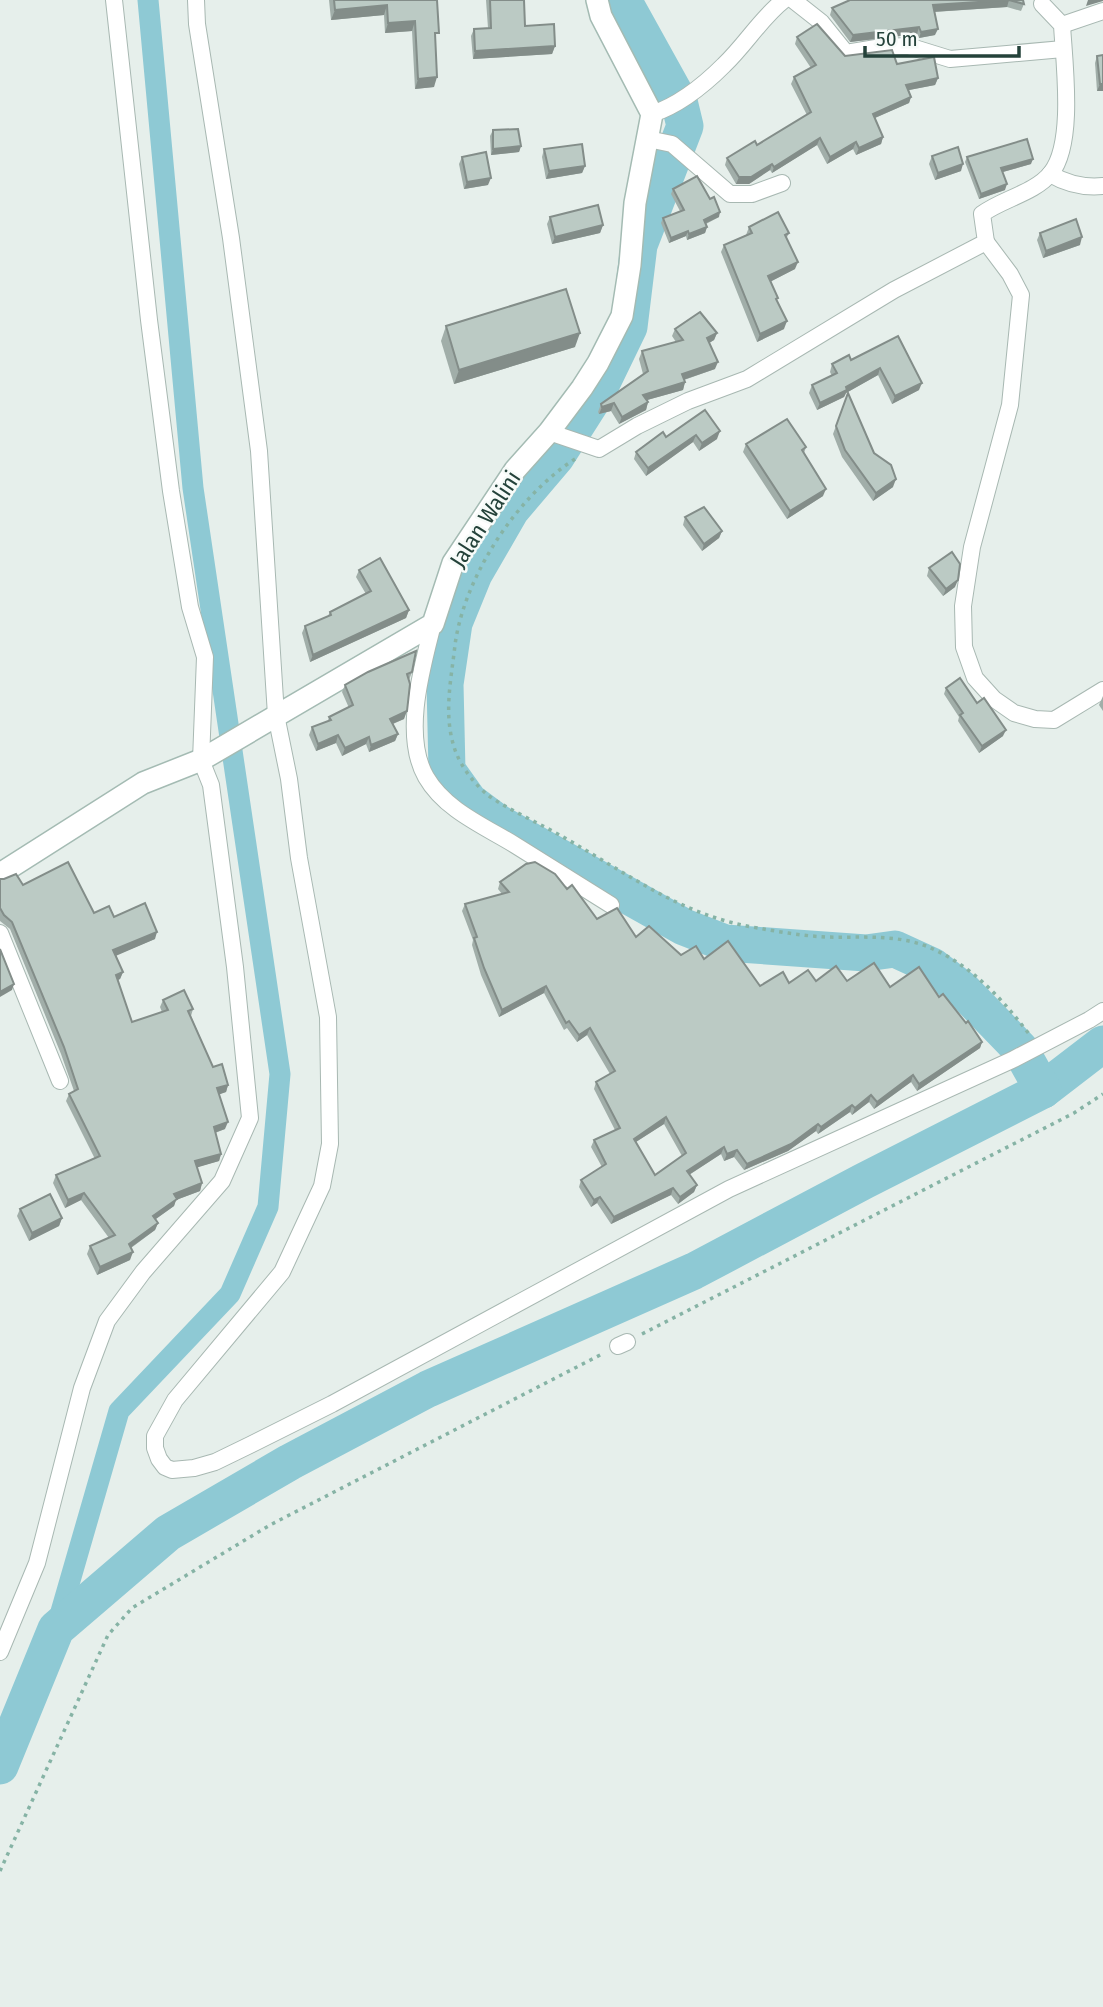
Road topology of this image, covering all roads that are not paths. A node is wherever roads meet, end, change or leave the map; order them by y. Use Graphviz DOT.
graph roads {
  1 [pos="114,0"];
  2 [pos="196,0"];
  3 [pos="597,0"];
  4 [pos="784,0"];
  5 [pos="793,0"];
  6 [pos="1042,4"];
  7 [pos="1103,11"];
  8 [pos="1062,25"];
  9 [pos="1063,49"];
  10 [pos="660,111"];
  11 [pos="648,139"];
  12 [pos="1050,174"];
  13 [pos="782,183"];
  14 [pos="1103,186"];
  15 [pos="986,242"];
  16 [pos="554,434"];
  17 [pos="433,624"];
  18 [pos="1103,690"];
  19 [pos="271,718"];
  20 [pos="204,758"];
  21 [pos="0,874"];
  22 [pos="611,905"];
  23 [pos="0,933"];
  24 [pos="1103,1011"];
  25 [pos="60,1081"];
  26 [pos="0,1652"];
  1 -- 20 [label="street"];
  2 -- 19 [label="street"];
  3 -- 10 [label="street"];
  4 -- 10 [label="street"];
  5 -- 9 [label="street"];
  6 -- 8 [label="street"];
  7 -- 8 [label="street"];
  8 -- 9 [label="street"];
  9 -- 12 [label="street"];
  10 -- 11 [label="street, Jalan Walini"];
  11 -- 13 [label="street"];
  11 -- 16 [label="street, Jalan Walini"];
  12 -- 14 [label="street"];
  12 -- 15 [label="street"];
  15 -- 16 [label="street"];
  15 -- 18 [label="street"];
  16 -- 17 [label="street, Jalan Walini"];
  17 -- 19 [label="street"];
  17 -- 22 [label="street"];
  19 -- 20 [label="street"];
  19 -- 24 [label="street"];
  20 -- 21 [label="street"];
  20 -- 26 [label="street"];
  23 -- 25 [label="street"];
}
